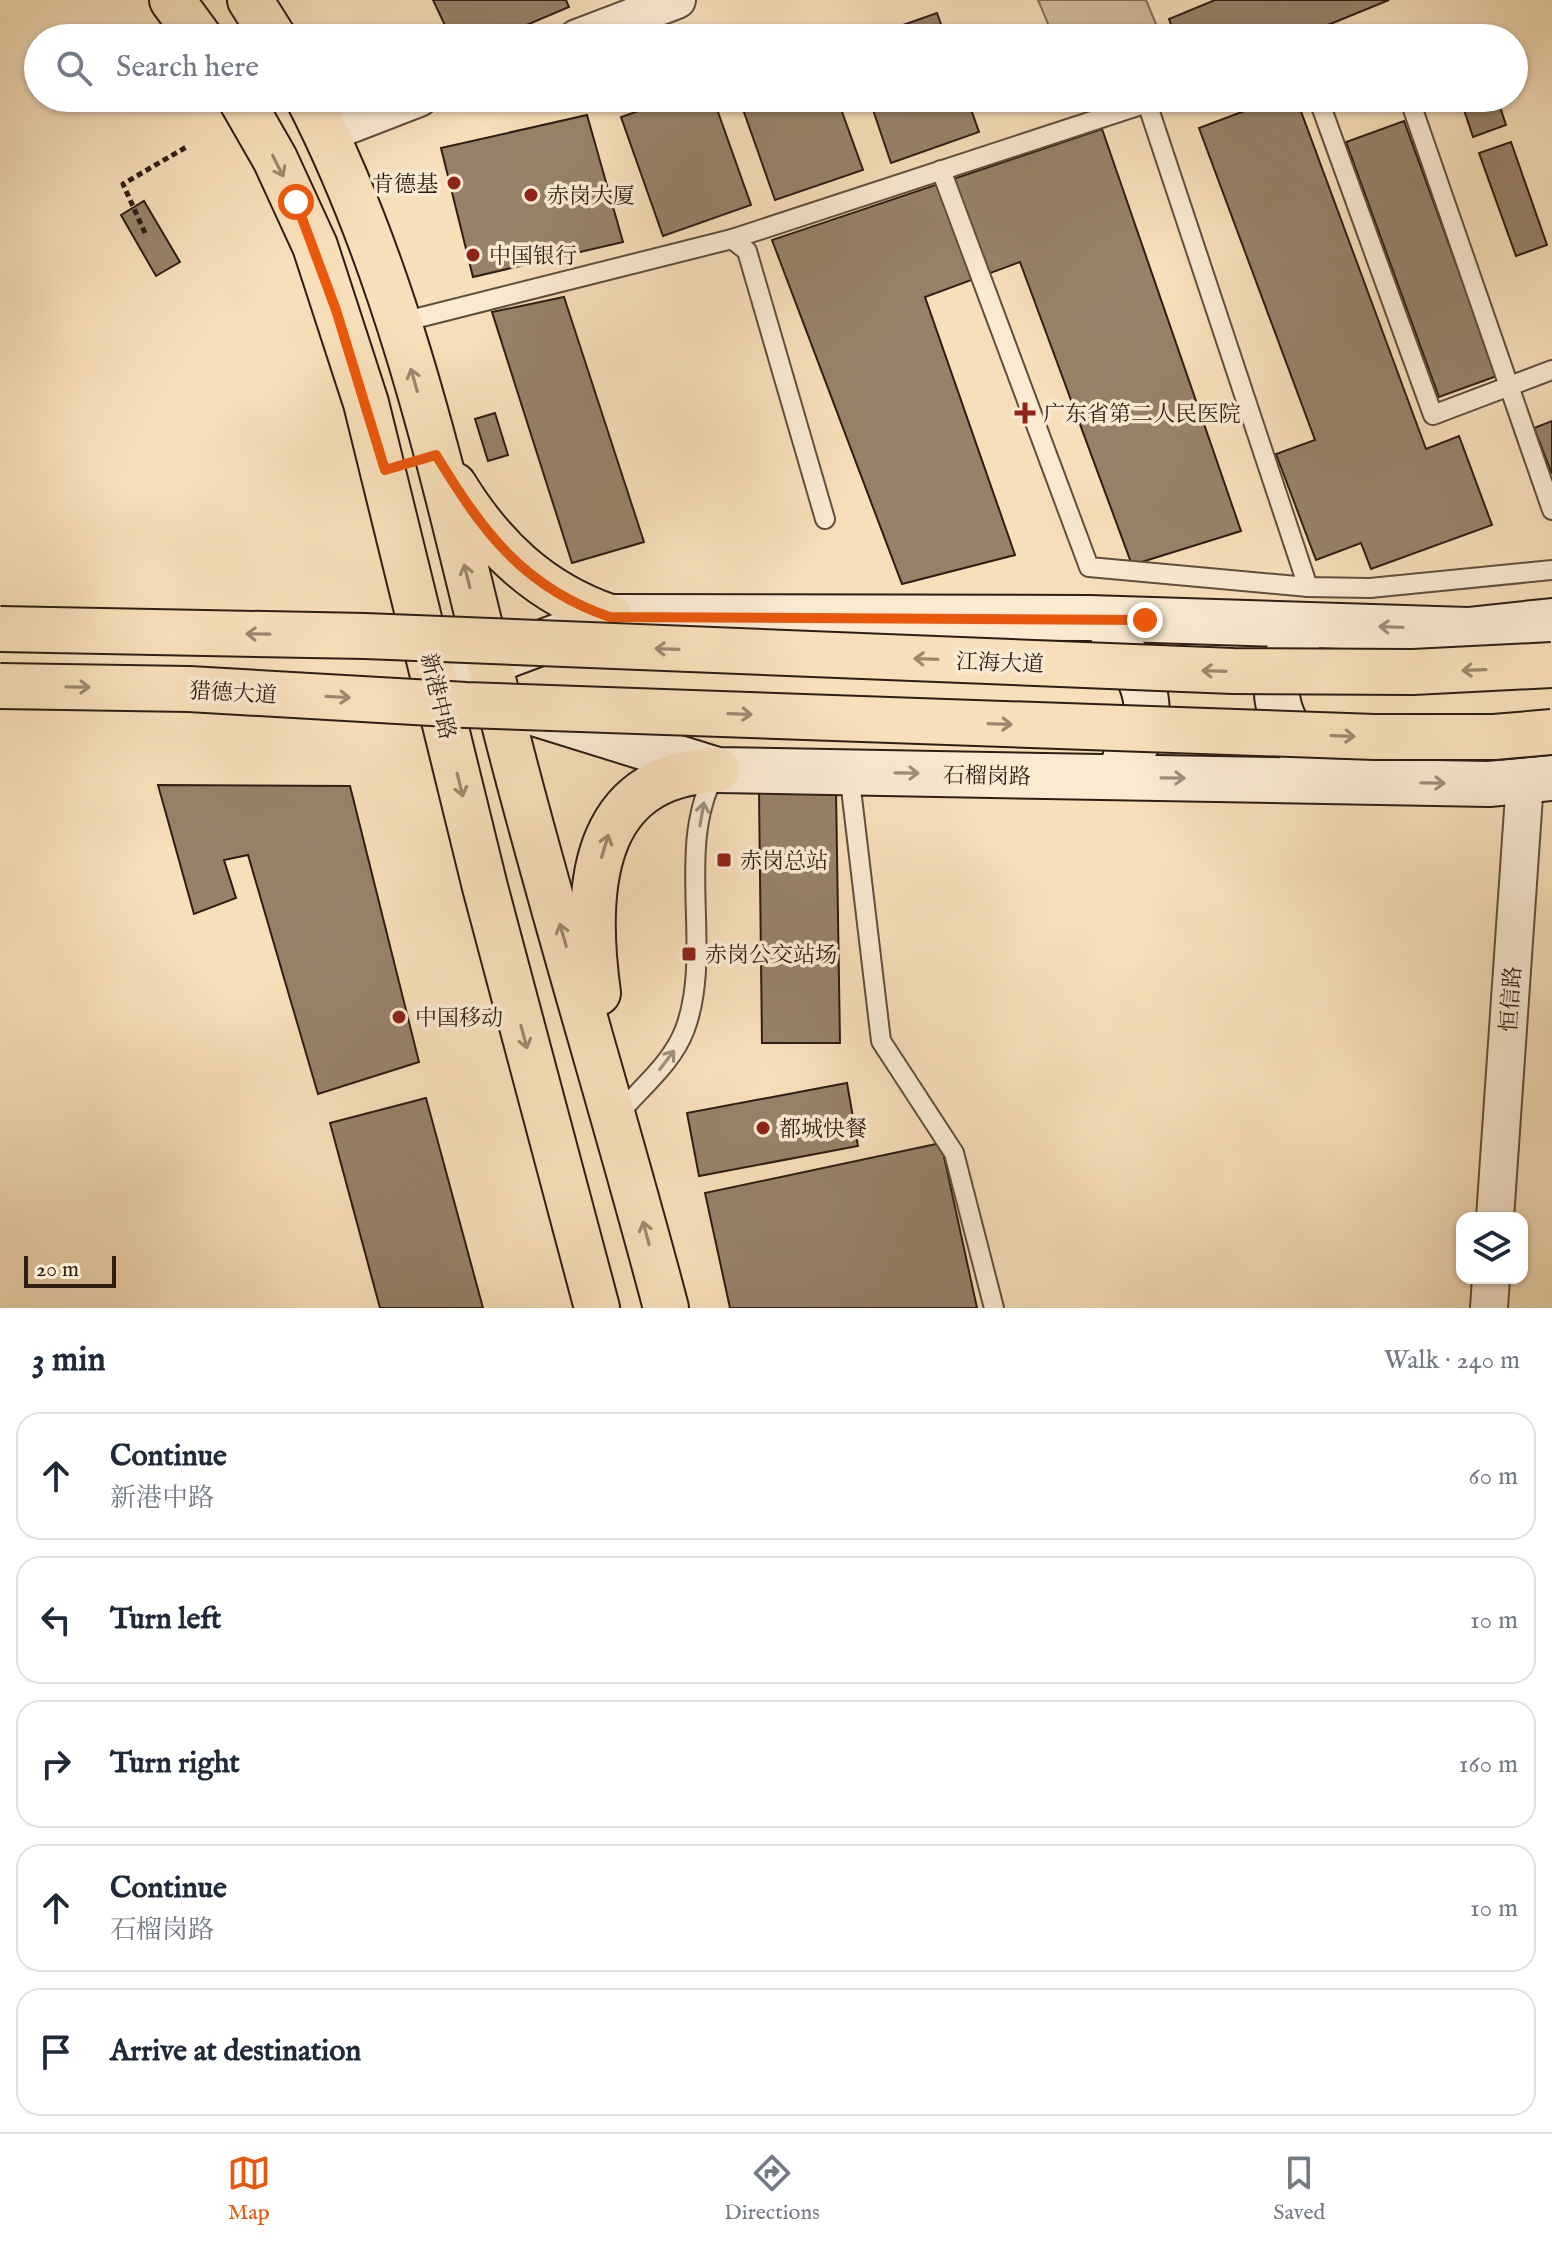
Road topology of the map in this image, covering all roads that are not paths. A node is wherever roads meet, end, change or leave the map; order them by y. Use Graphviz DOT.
graph roads {
  1 [pos="172,0"];
  2 [pos="250,0"];
  3 [pos="677,0"];
  4 [pos="190,24"];
  5 [pos="265,24"];
  6 [pos="614,24"];
  7 [pos="248,112"];
  8 [pos="340,112"];
  9 [pos="1119,112"];
  10 [pos="1150,112"];
  11 [pos="1323,112"];
  12 [pos="1414,112"];
  13 [pos="317,116"];
  14 [pos="941,170"];
  15 [pos="732,239"];
  16 [pos="398,323"];
  17 [pos="1552,370"];
  18 [pos="1510,386"];
  19 [pos="436,455"];
  20 [pos="385,470"];
  21 [pos="1552,510"];
  22 [pos="825,519"];
  23 [pos="1552,570"];
  24 [pos="1314,606"];
  25 [pos="610,617"];
  26 [pos="1089,618"];
  27 [pos="1552,621"];
  28 [pos="0,629"];
  29 [pos="1552,665"];
  30 [pos="0,686"];
  31 [pos="472,688"];
  32 [pos="1552,732"];
  33 [pos="717,770"];
  34 [pos="849,772"];
  35 [pos="1095,777"];
  36 [pos="1538,780"];
  37 [pos="1326,781"];
  38 [pos="545,871"];
  39 [pos="485,887"];
  40 [pos="615,1118"];
  41 [pos="1496,1212"];
  42 [pos="1491,1284"];
  43 [pos="597,1308"];
  44 [pos="666,1308"];
  45 [pos="994,1308"];
  46 [pos="1489,1308"];
  1 -- 4 [label="main road"];
  2 -- 5 [label="main road"];
  3 -- 6 [label="street"];
  7 -- 20 [label="main road, 新港中路, one-way"];
  8 -- 13 [label="street"];
  9 -- 14 [label="lane"];
  10 -- 24 [label="lane"];
  11 -- 18 [label="lane"];
  12 -- 18 [label="lane"];
  13 -- 16 [label="main road, 新港中路"];
  14 -- 15 [label="lane"];
  14 -- 24 [label="lane"];
  15 -- 16 [label="lane"];
  15 -- 22 [label="lane"];
  19 -- 16 [label="main road, 新港中路, one-way"];
  17 -- 18 [label="lane"];
  18 -- 21 [label="lane"];
  19 -- 20 [label="main road"];
  19 -- 25 [label="main road"];
  31 -- 19 [label="main road, 新港中路, one-way"];
  20 -- 31 [label="main road, 新港中路"];
  23 -- 24 [label="lane"];
  24 -- 26 [label="street"];
  27 -- 24 [label="street, one-way"];
  24 -- 37 [label="street"];
  25 -- 26 [label="street"];
  25 -- 31 [label="street"];
  26 -- 35 [label="street"];
  29 -- 28 [label="main road, 江海大道, one-way, bridge"];
  30 -- 31 [label="main road, 猎德大道, one-way, bridge"];
  31 -- 32 [label="main road, one-way, bridge"];
  31 -- 33 [label="street, 石榴岗路"];
  31 -- 38 [label="main road, 新港中路"];
  31 -- 39 [label="main road, 新港中路, one-way"];
  33 -- 34 [label="street, 石榴岗路"];
  40 -- 33 [label="lane, one-way"];
  40 -- 33 [label="main road, one-way"];
  34 -- 35 [label="street, 石榴岗路, one-way"];
  34 -- 45 [label="lane"];
  35 -- 37 [label="street, 石榴岗路, one-way"];
  37 -- 36 [label="street, 石榴岗路, one-way"];
  36 -- 41 [label="street, 恒信路"];
  38 -- 39 [label="main road"];
  40 -- 38 [label="main road, 新港中路, one-way"];
  39 -- 43 [label="main road, 新港中路, one-way"];
  44 -- 40 [label="main road, 新港中路, one-way"];
  42 -- 46 [label="street"];
}
